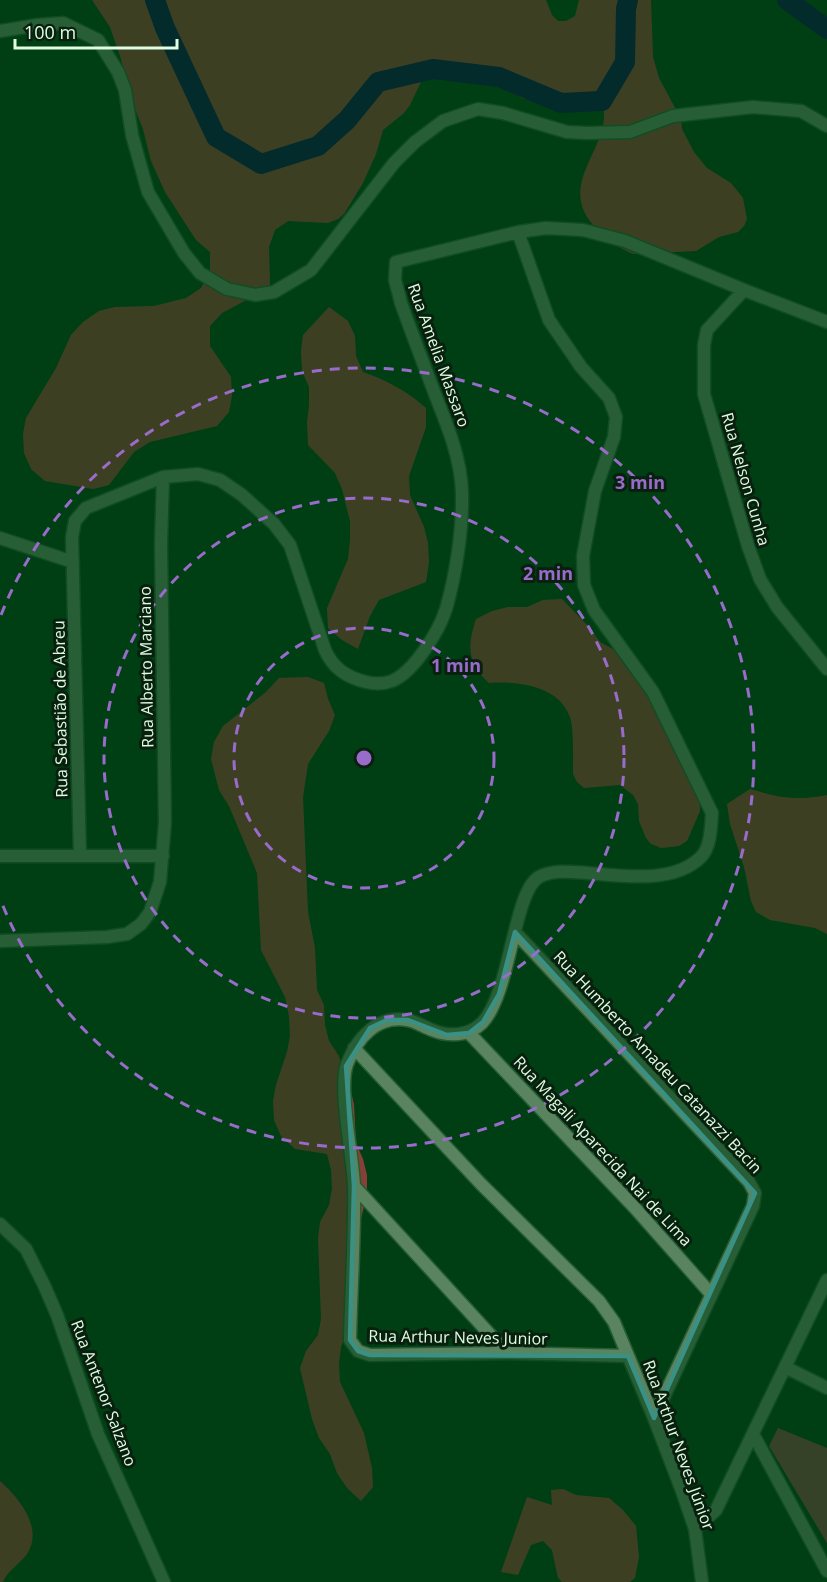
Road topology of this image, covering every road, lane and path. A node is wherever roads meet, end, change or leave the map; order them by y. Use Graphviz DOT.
graph roads {
  1 [pos="0,32"];
  2 [pos="827,126"];
  3 [pos="518,232"];
  4 [pos="744,290"];
  5 [pos="827,322"];
  6 [pos="163,477"];
  7 [pos="0,538"];
  8 [pos="73,561"];
  9 [pos="827,669"];
  10 [pos="0,855"];
  11 [pos="80,856"];
  12 [pos="164,856"];
  13 [pos="515,932"];
  14 [pos="0,941"];
  15 [pos="469,1033"];
  16 [pos="354,1048"];
  17 [pos="354,1186"];
  18 [pos="0,1224"];
  19 [pos="827,1280"];
  20 [pos="711,1294"];
  21 [pos="507,1353"];
  22 [pos="628,1356"];
  23 [pos="785,1366"];
  24 [pos="827,1388"];
  25 [pos="654,1418"];
  26 [pos="753,1434"];
  27 [pos="695,1529"];
  28 [pos="827,1571"];
  29 [pos="164,1582"];
  30 [pos="702,1582"];
  1 -- 2 [label="street"];
  3 -- 4 [label="street, Rua Amelia Massaro"];
  3 -- 6 [label="street, Rua Amelia Massaro"];
  3 -- 13 [label="street"];
  4 -- 5 [label="street, Rua Amelia Massaro"];
  4 -- 9 [label="street, Rua Nelson Cunha"];
  6 -- 8 [label="street, Rua Sebastião de Abreu"];
  6 -- 12 [label="street, Rua Alberto Marciano"];
  7 -- 8 [label="street"];
  8 -- 11 [label="street, Rua Sebastião de Abreu"];
  10 -- 11 [label="street"];
  11 -- 12 [label="street"];
  12 -- 14 [label="street, Rua Alberto Marciano"];
  13 -- 15 [label="street"];
  13 -- 20 [label="street, Rua Humberto Amadeu Catanazzi Bacin"];
  15 -- 16 [label="street, Rua Arthur Neves Junior"];
  15 -- 20 [label="street, Rua Magali Aparecida Nai de Lima"];
  16 -- 17 [label="street, Rua Arthur Neves Junior"];
  16 -- 22 [label="street, Rua Arthur Neves Júnior"];
  17 -- 21 [label="street"];
  17 -- 21 [label="street, Rua Arthur Neves Junior"];
  18 -- 29 [label="street, Rua Antenor Salzano"];
  19 -- 23 [label="street"];
  20 -- 25 [label="street, Rua Humberto Amadeu Catanazzi Bacin"];
  21 -- 22 [label="street, Rua Arthur Neves Junior"];
  22 -- 25 [label="street, Rua Arthur Neves Júnior"];
  23 -- 24 [label="street"];
  23 -- 26 [label="street"];
  25 -- 27 [label="street, Rua Arthur Neves Júnior"];
  26 -- 27 [label="street"];
  26 -- 28 [label="street"];
  27 -- 30 [label="street, Rua Arthur Neves Júnior"];
}
